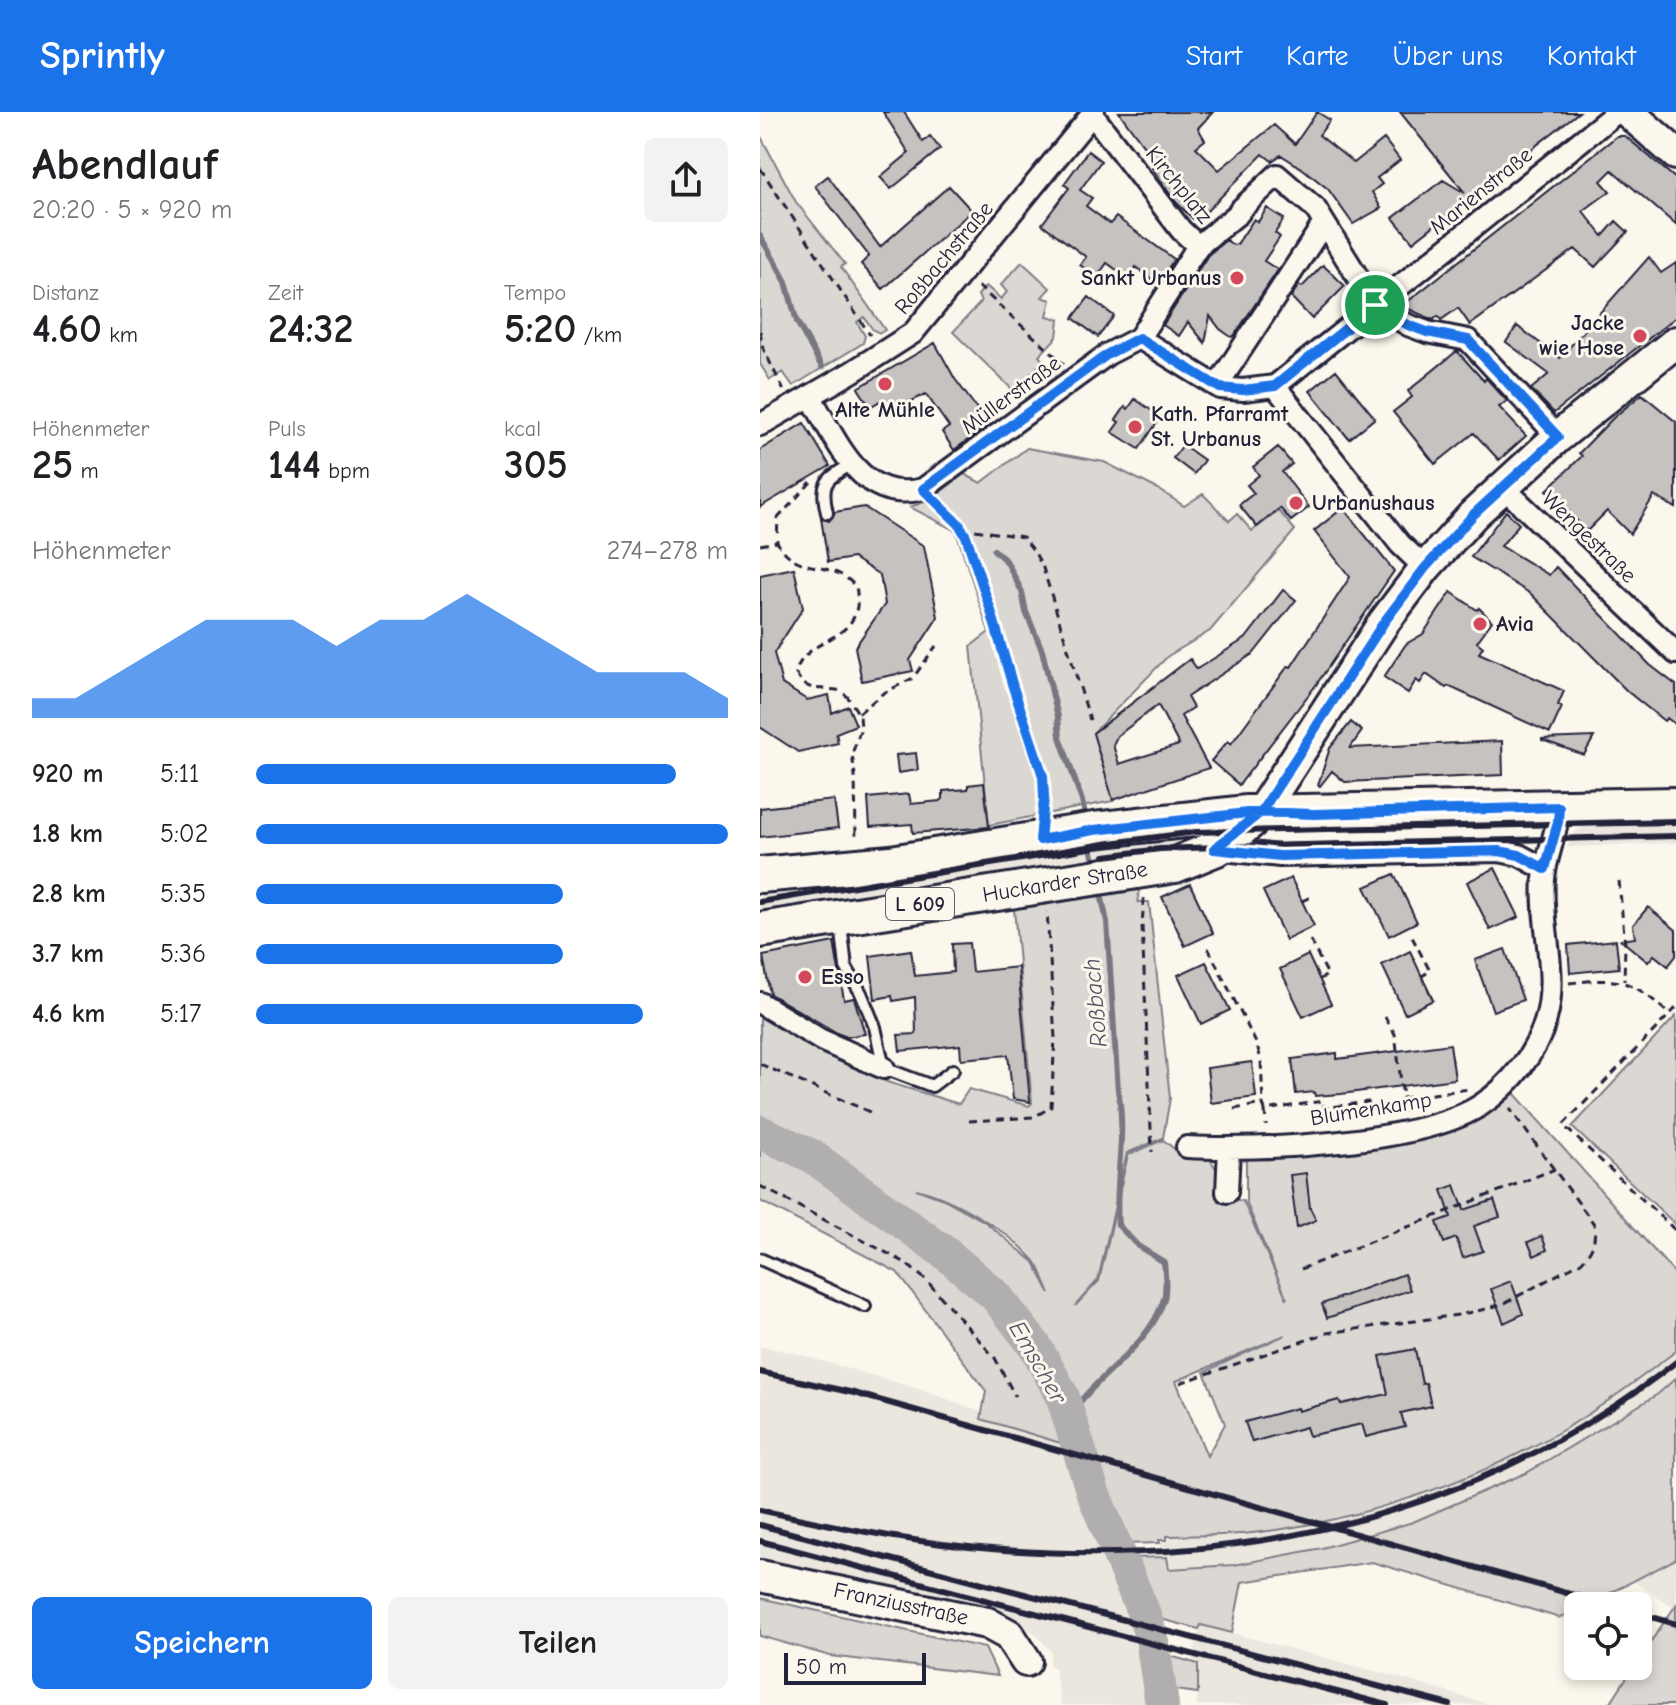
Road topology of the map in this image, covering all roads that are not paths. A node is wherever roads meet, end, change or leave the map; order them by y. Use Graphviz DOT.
graph roads {
  1 [pos="1617,112"];
  2 [pos="1628,112"];
  3 [pos="1093,113"];
  4 [pos="1676,154"];
  5 [pos="1324,223"];
  6 [pos="1198,246"];
  7 [pos="1375,305"];
  8 [pos="1139,338"];
  9 [pos="1676,342"];
  10 [pos="1217,386"];
  11 [pos="1275,386"];
  12 [pos="801,402"];
  13 [pos="760,425"];
  14 [pos="1558,437"];
  15 [pos="852,464"];
  16 [pos="1503,487"];
  17 [pos="827,513"];
  18 [pos="1425,568"];
  19 [pos="1676,653"];
  20 [pos="1676,805"];
  21 [pos="1559,807"];
  22 [pos="1261,812"];
  23 [pos="1214,849"];
  24 [pos="1545,869"];
  25 [pos="760,875"];
  26 [pos="840,918"];
  27 [pos="760,930"];
  28 [pos="760,1003"];
  29 [pos="884,1068"];
  30 [pos="953,1070"];
  31 [pos="1187,1147"];
  32 [pos="1229,1148"];
  33 [pos="1227,1192"];
  34 [pos="760,1259"];
  35 [pos="865,1306"];
  36 [pos="760,1576"];
  37 [pos="1026,1661"];
  1 -- 7 [label="street, Marienstraße"];
  2 -- 4 [label="main road"];
  3 -- 6 [label="street, Kirchplatz"];
  3 -- 12 [label="street, Roßbachstraße"];
  5 -- 6 [label="street, Kirchplatz"];
  5 -- 7 [label="street, Kirchplatz"];
  5 -- 10 [label="street"];
  6 -- 8 [label="street, Kirchplatz"];
  7 -- 11 [label="street, Marienstraße"];
  7 -- 14 [label="street"];
  8 -- 10 [label="street"];
  8 -- 15 [label="street, Müllerstraße"];
  9 -- 14 [label="main road, Huckarder Straße"];
  10 -- 11 [label="street"];
  11 -- 18 [label="street"];
  12 -- 13 [label="street, Roßbachstraße"];
  12 -- 15 [label="street"];
  14 -- 16 [label="main road, Huckarder Straße"];
  15 -- 17 [label="lane"];
  16 -- 18 [label="main road, Huckarder Straße"];
  16 -- 19 [label="street, Wengestraße"];
  18 -- 22 [label="main road, Huckarder Straße"];
  20 -- 21 [label="main road, L 609"];
  21 -- 22 [label="main road, L 609"];
  21 -- 24 [label="street, Blumenkamp"];
  22 -- 23 [label="main road, Huckarder Straße / L 609"];
  22 -- 25 [label="main road, Huckarder Straße / L 609"];
  23 -- 24 [label="street"];
  23 -- 26 [label="main road, Huckarder Straße / L 609"];
  24 -- 32 [label="street, Blumenkamp"];
  26 -- 27 [label="main road, Huckarder Straße / L 609"];
  26 -- 29 [label="lane"];
  28 -- 29 [label="street"];
  29 -- 30 [label="lane"];
  31 -- 32 [label="street, Blumenkamp"];
  32 -- 33 [label="street"];
  34 -- 35 [label="lane"];
  36 -- 37 [label="main road, Franziusstraße"];
}
